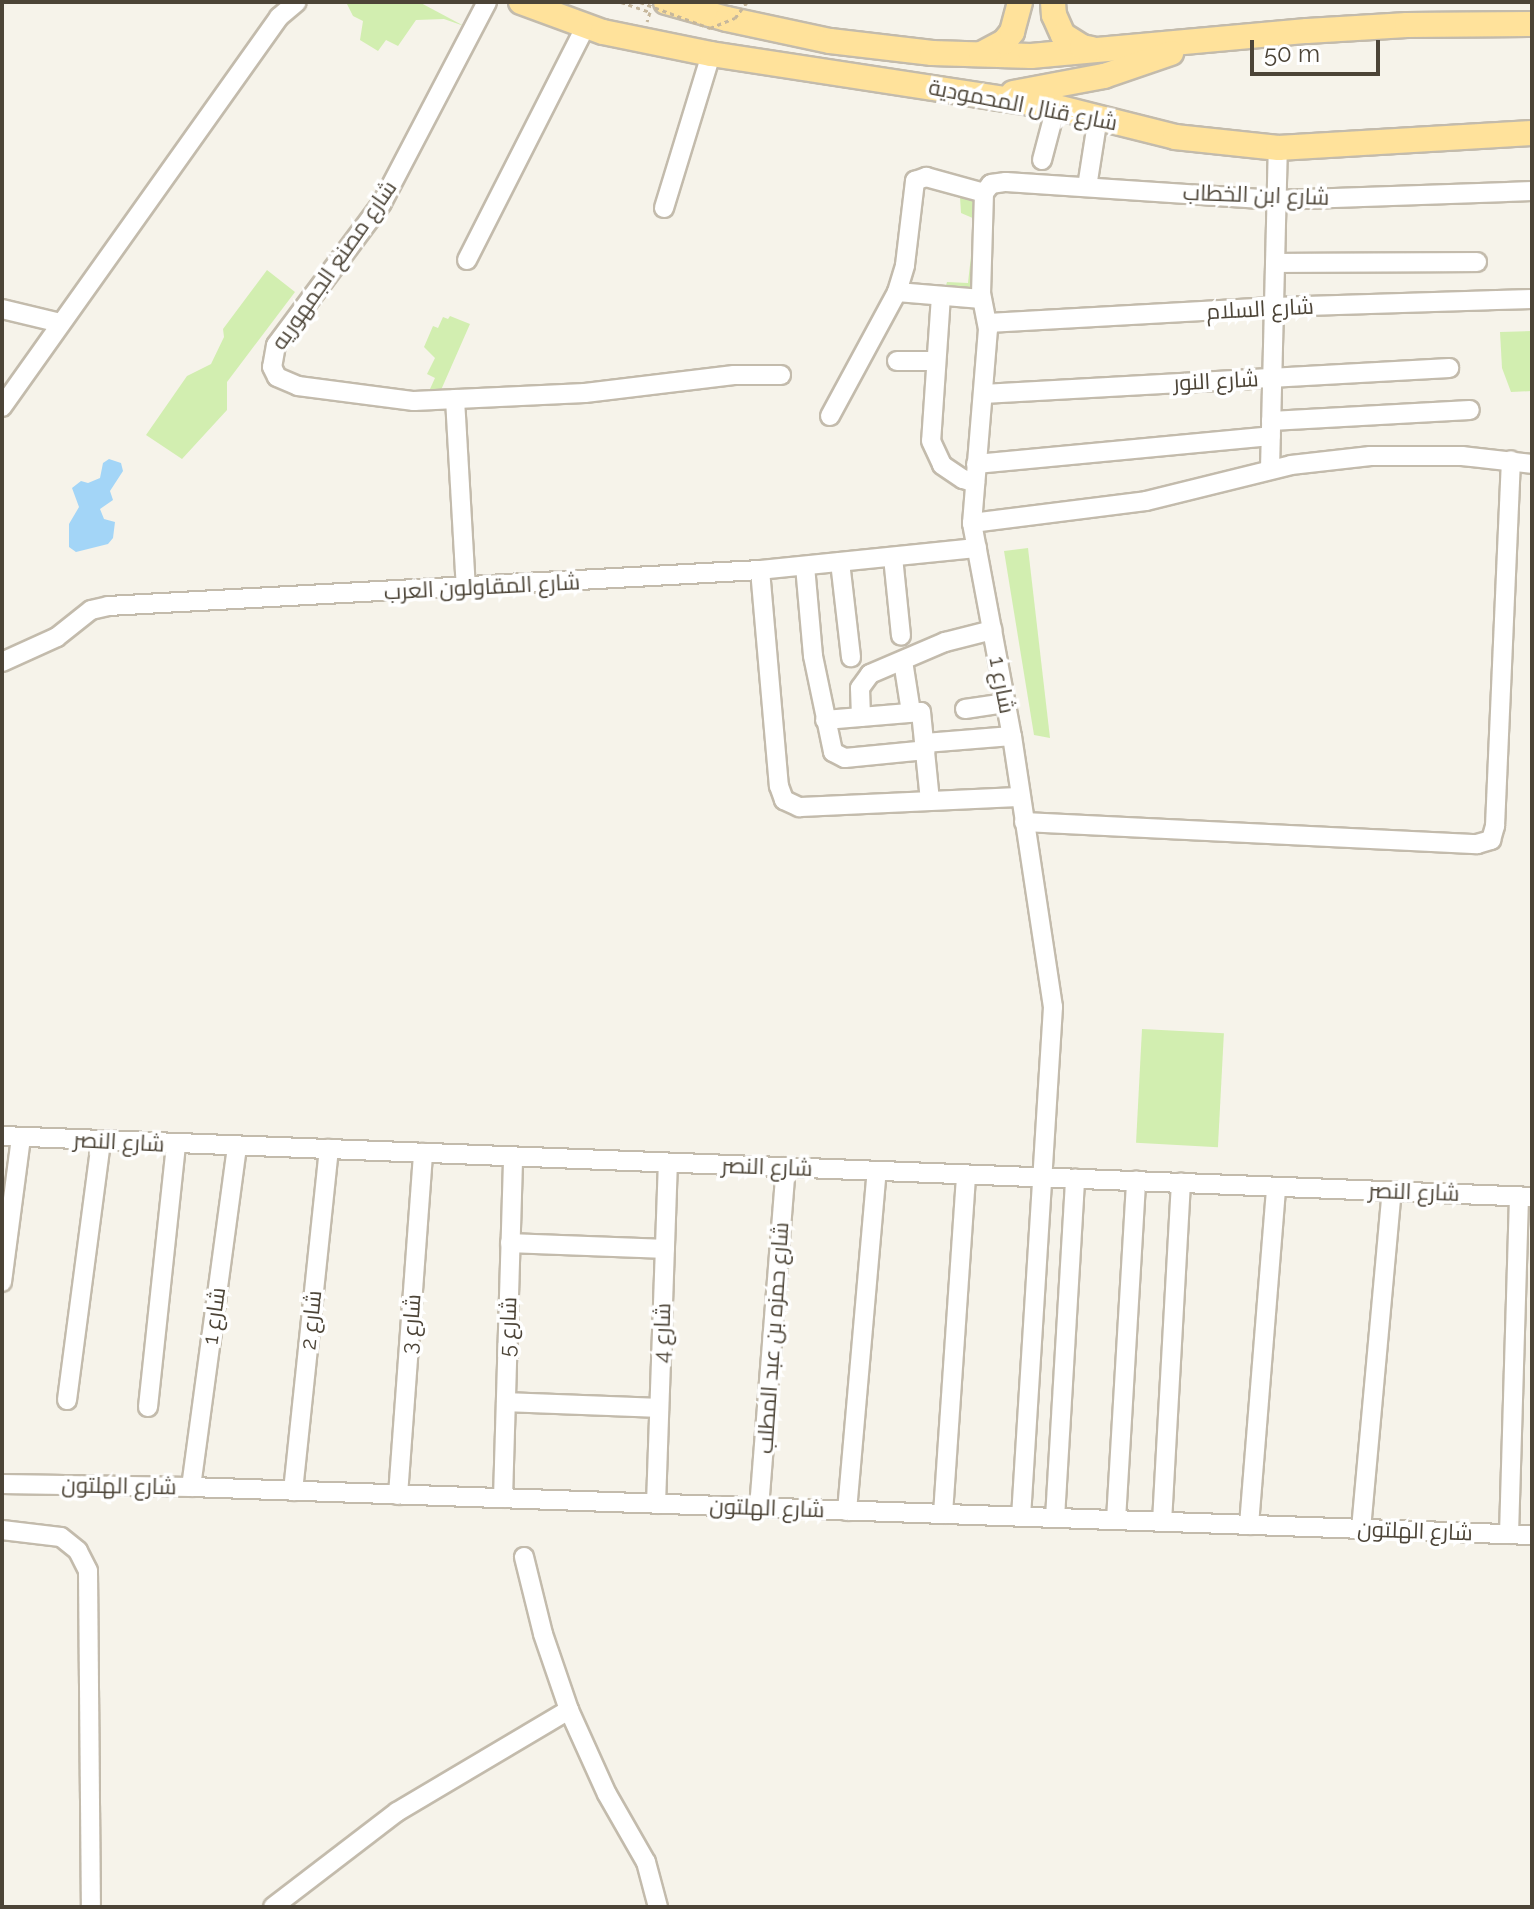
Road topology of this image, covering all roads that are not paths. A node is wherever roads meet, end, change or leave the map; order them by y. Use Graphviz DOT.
graph roads {
  1 [pos="297,2"];
  2 [pos="487,2"];
  3 [pos="521,2"];
  4 [pos="1020,2"];
  5 [pos="1053,2"];
  6 [pos="658,7"];
  7 [pos="1532,24"];
  8 [pos="586,25"];
  9 [pos="1206,40"];
  10 [pos="1092,49"];
  11 [pos="711,54"];
  12 [pos="981,54"];
  13 [pos="983,97"];
  14 [pos="1056,107"];
  15 [pos="1098,117"];
  16 [pos="1532,133"];
  17 [pos="1278,148"];
  18 [pos="1042,160"];
  19 [pos="1087,187"];
  20 [pos="1532,191"];
  21 [pos="984,193"];
  22 [pos="1276,200"];
  23 [pos="664,208"];
  24 [pos="467,260"];
  25 [pos="1477,262"];
  26 [pos="1275,263"];
  27 [pos="897,292"];
  28 [pos="941,296"];
  29 [pos="982,299"];
  30 [pos="1532,299"];
  31 [pos="1274,307"];
  32 [pos="2,309"];
  33 [pos="60,323"];
  34 [pos="988,323"];
  35 [pos="897,361"];
  36 [pos="936,361"];
  37 [pos="1449,368"];
  38 [pos="781,375"];
  39 [pos="1272,378"];
  40 [pos="983,394"];
  41 [pos="455,399"];
  42 [pos="2,407"];
  43 [pos="1470,410"];
  44 [pos="830,416"];
  45 [pos="1271,428"];
  46 [pos="1511,460"];
  47 [pos="1532,464"];
  48 [pos="1270,469"];
  49 [pos="976,474"];
  50 [pos="972,523"];
  51 [pos="977,548"];
  52 [pos="893,557"];
  53 [pos="840,562"];
  54 [pos="805,566"];
  55 [pos="760,570"];
  56 [pos="466,588"];
  57 [pos="992,630"];
  58 [pos="901,636"];
  59 [pos="851,657"];
  60 [pos="903,661"];
  61 [pos="2,662"];
  62 [pos="1005,703"];
  63 [pos="965,709"];
  64 [pos="911,712"];
  65 [pos="861,717"];
  66 [pos="825,720"];
  67 [pos="1012,736"];
  68 [pos="926,746"];
  69 [pos="1020,797"];
  70 [pos="930,801"];
  71 [pos="1024,822"];
  72 [pos="2,1136"];
  73 [pos="21,1137"];
  74 [pos="101,1140"];
  75 [pos="176,1145"];
  76 [pos="237,1146"];
  77 [pos="329,1149"];
  78 [pos="423,1153"];
  79 [pos="513,1157"];
  80 [pos="668,1163"];
  81 [pos="786,1167"];
  82 [pos="877,1171"];
  83 [pos="966,1175"];
  84 [pos="1042,1178"];
  85 [pos="1075,1179"];
  86 [pos="1136,1181"];
  87 [pos="1181,1183"];
  88 [pos="1276,1187"];
  89 [pos="1392,1191"];
  90 [pos="1525,1197"];
  91 [pos="510,1243"];
  92 [pos="665,1249"];
  93 [pos="2,1282"];
  94 [pos="67,1400"];
  95 [pos="506,1402"];
  96 [pos="148,1407"];
  97 [pos="659,1408"];
  98 [pos="2,1484"];
  99 [pos="191,1487"];
  100 [pos="293,1491"];
  101 [pos="398,1495"];
  102 [pos="503,1498"];
  103 [pos="656,1504"];
  104 [pos="759,1508"];
  105 [pos="847,1511"];
  106 [pos="943,1514"];
  107 [pos="1021,1517"];
  108 [pos="1055,1518"];
  109 [pos="1116,1520"];
  110 [pos="1162,1522"];
  111 [pos="1249,1525"];
  112 [pos="1361,1529"];
  113 [pos="2,1530"];
  114 [pos="1509,1534"];
  115 [pos="1532,1535"];
  116 [pos="524,1557"];
  117 [pos="569,1710"];
  118 [pos="91,1907"];
  119 [pos="273,1907"];
  120 [pos="658,1907"];
  1 -- 33 [label="street"];
  2 -- 41 [label="street, شارع مصنع الجمهوريه"];
  3 -- 8 [label="main road, شارع قنال المحمودية"];
  4 -- 12 [label="main road"];
  5 -- 10 [label="main road"];
  6 -- 12 [label="main road, شارع قنال المحمودية"];
  7 -- 9 [label="main road, شارع قنال المحمودية"];
  8 -- 11 [label="main road, شارع قنال المحمودية"];
  8 -- 24 [label="street"];
  9 -- 10 [label="main road, شارع قنال المحمودية"];
  9 -- 13 [label="main road"];
  10 -- 12 [label="main road, شارع قنال المحمودية"];
  11 -- 13 [label="main road, شارع قنال المحمودية"];
  11 -- 23 [label="street"];
  13 -- 14 [label="main road, شارع قنال المحمودية"];
  14 -- 15 [label="main road, شارع قنال المحمودية"];
  14 -- 18 [label="street"];
  15 -- 17 [label="main road, شارع قنال المحمودية"];
  15 -- 19 [label="street"];
  16 -- 17 [label="main road, شارع قنال المحمودية"];
  17 -- 22 [label="street"];
  19 -- 21 [label="street, شارع ابن الخطاب"];
  19 -- 22 [label="street, شارع ابن الخطاب"];
  20 -- 22 [label="street, شارع ابن الخطاب"];
  21 -- 27 [label="street"];
  21 -- 29 [label="street, شارع 1"];
  22 -- 26 [label="street"];
  25 -- 26 [label="street"];
  26 -- 31 [label="street"];
  27 -- 28 [label="street"];
  27 -- 44 [label="street"];
  28 -- 29 [label="street"];
  28 -- 36 [label="street"];
  29 -- 34 [label="street, شارع 1"];
  30 -- 31 [label="street, شارع السلام"];
  31 -- 34 [label="street, شارع السلام"];
  31 -- 39 [label="street"];
  32 -- 33 [label="street"];
  33 -- 42 [label="street"];
  34 -- 40 [label="street, شارع 1"];
  35 -- 36 [label="street"];
  36 -- 49 [label="street"];
  37 -- 39 [label="street, شارع النور"];
  38 -- 41 [label="street, شارع مصنع الجمهوريه"];
  39 -- 40 [label="street, شارع النور"];
  39 -- 45 [label="street"];
  40 -- 49 [label="street, شارع 1"];
  41 -- 56 [label="street"];
  43 -- 45 [label="street"];
  45 -- 48 [label="street"];
  45 -- 49 [label="street"];
  46 -- 47 [label="street"];
  46 -- 48 [label="street"];
  46 -- 71 [label="street"];
  48 -- 50 [label="street"];
  49 -- 50 [label="street, شارع 1"];
  50 -- 51 [label="street, شارع 1"];
  51 -- 52 [label="street, شارع المقاولون العرب"];
  51 -- 57 [label="street, شارع 1"];
  52 -- 53 [label="street, شارع المقاولون العرب"];
  52 -- 58 [label="street"];
  53 -- 54 [label="street, شارع المقاولون العرب"];
  53 -- 59 [label="street"];
  54 -- 55 [label="street, شارع المقاولون العرب"];
  54 -- 66 [label="street"];
  55 -- 56 [label="street, شارع المقاولون العرب"];
  55 -- 70 [label="street"];
  56 -- 61 [label="street, شارع المقاولون العرب"];
  57 -- 60 [label="street"];
  57 -- 62 [label="street, شارع 1"];
  60 -- 64 [label="street"];
  60 -- 65 [label="street"];
  62 -- 63 [label="street"];
  62 -- 67 [label="street, شارع 1"];
  64 -- 65 [label="street"];
  64 -- 68 [label="street"];
  65 -- 66 [label="street"];
  66 -- 68 [label="street"];
  67 -- 68 [label="street"];
  67 -- 69 [label="street, شارع 1"];
  68 -- 70 [label="street"];
  69 -- 70 [label="street"];
  69 -- 71 [label="street, شارع 1"];
  71 -- 84 [label="street, شارع 1"];
  72 -- 73 [label="street, شارع النصر"];
  73 -- 74 [label="street, شارع النصر"];
  73 -- 93 [label="street"];
  74 -- 75 [label="street, شارع النصر"];
  74 -- 94 [label="street"];
  75 -- 76 [label="street, شارع النصر"];
  75 -- 96 [label="street"];
  76 -- 77 [label="street, شارع النصر"];
  76 -- 99 [label="street, شارع 1"];
  77 -- 78 [label="street, شارع النصر"];
  77 -- 100 [label="street, شارع 2"];
  78 -- 79 [label="street, شارع النصر"];
  78 -- 101 [label="street, شارع 3"];
  79 -- 80 [label="street, شارع النصر"];
  79 -- 91 [label="street, شارع 5"];
  80 -- 81 [label="street, شارع النصر"];
  80 -- 92 [label="street, شارع 4"];
  81 -- 82 [label="street, شارع النصر"];
  81 -- 104 [label="street, شارع حمزه بن عبد المطلب"];
  82 -- 83 [label="street, شارع النصر"];
  82 -- 105 [label="street"];
  83 -- 84 [label="street, شارع النصر"];
  83 -- 106 [label="street"];
  84 -- 85 [label="street, شارع النصر"];
  84 -- 107 [label="street, شارع 1"];
  85 -- 86 [label="street, شارع النصر"];
  85 -- 108 [label="street"];
  86 -- 87 [label="street, شارع النصر"];
  86 -- 109 [label="street"];
  87 -- 88 [label="street, شارع النصر"];
  87 -- 110 [label="street"];
  88 -- 89 [label="street, شارع النصر"];
  88 -- 111 [label="street"];
  89 -- 90 [label="street, شارع النصر"];
  89 -- 112 [label="street"];
  90 -- 114 [label="street"];
  91 -- 92 [label="street"];
  91 -- 95 [label="street, شارع 5"];
  92 -- 97 [label="street, شارع 4"];
  95 -- 97 [label="street"];
  95 -- 102 [label="street, شارع 5"];
  97 -- 103 [label="street, شارع 4"];
  98 -- 99 [label="street, شارع الهلتون"];
  99 -- 100 [label="street, شارع الهلتون"];
  100 -- 101 [label="street, شارع الهلتون"];
  101 -- 102 [label="street, شارع الهلتون"];
  102 -- 103 [label="street, شارع الهلتون"];
  103 -- 104 [label="street, شارع الهلتون"];
  104 -- 105 [label="street, شارع الهلتون"];
  105 -- 106 [label="street, شارع الهلتون"];
  106 -- 107 [label="street, شارع الهلتون"];
  107 -- 108 [label="street, شارع الهلتون"];
  108 -- 109 [label="street, شارع الهلتون"];
  109 -- 110 [label="street, شارع الهلتون"];
  110 -- 111 [label="street, شارع الهلتون"];
  111 -- 112 [label="street, شارع الهلتون"];
  112 -- 114 [label="street, شارع الهلتون"];
  113 -- 118 [label="street"];
  114 -- 115 [label="street, شارع الهلتون"];
  116 -- 117 [label="street"];
  117 -- 119 [label="street"];
  117 -- 120 [label="street"];
}
